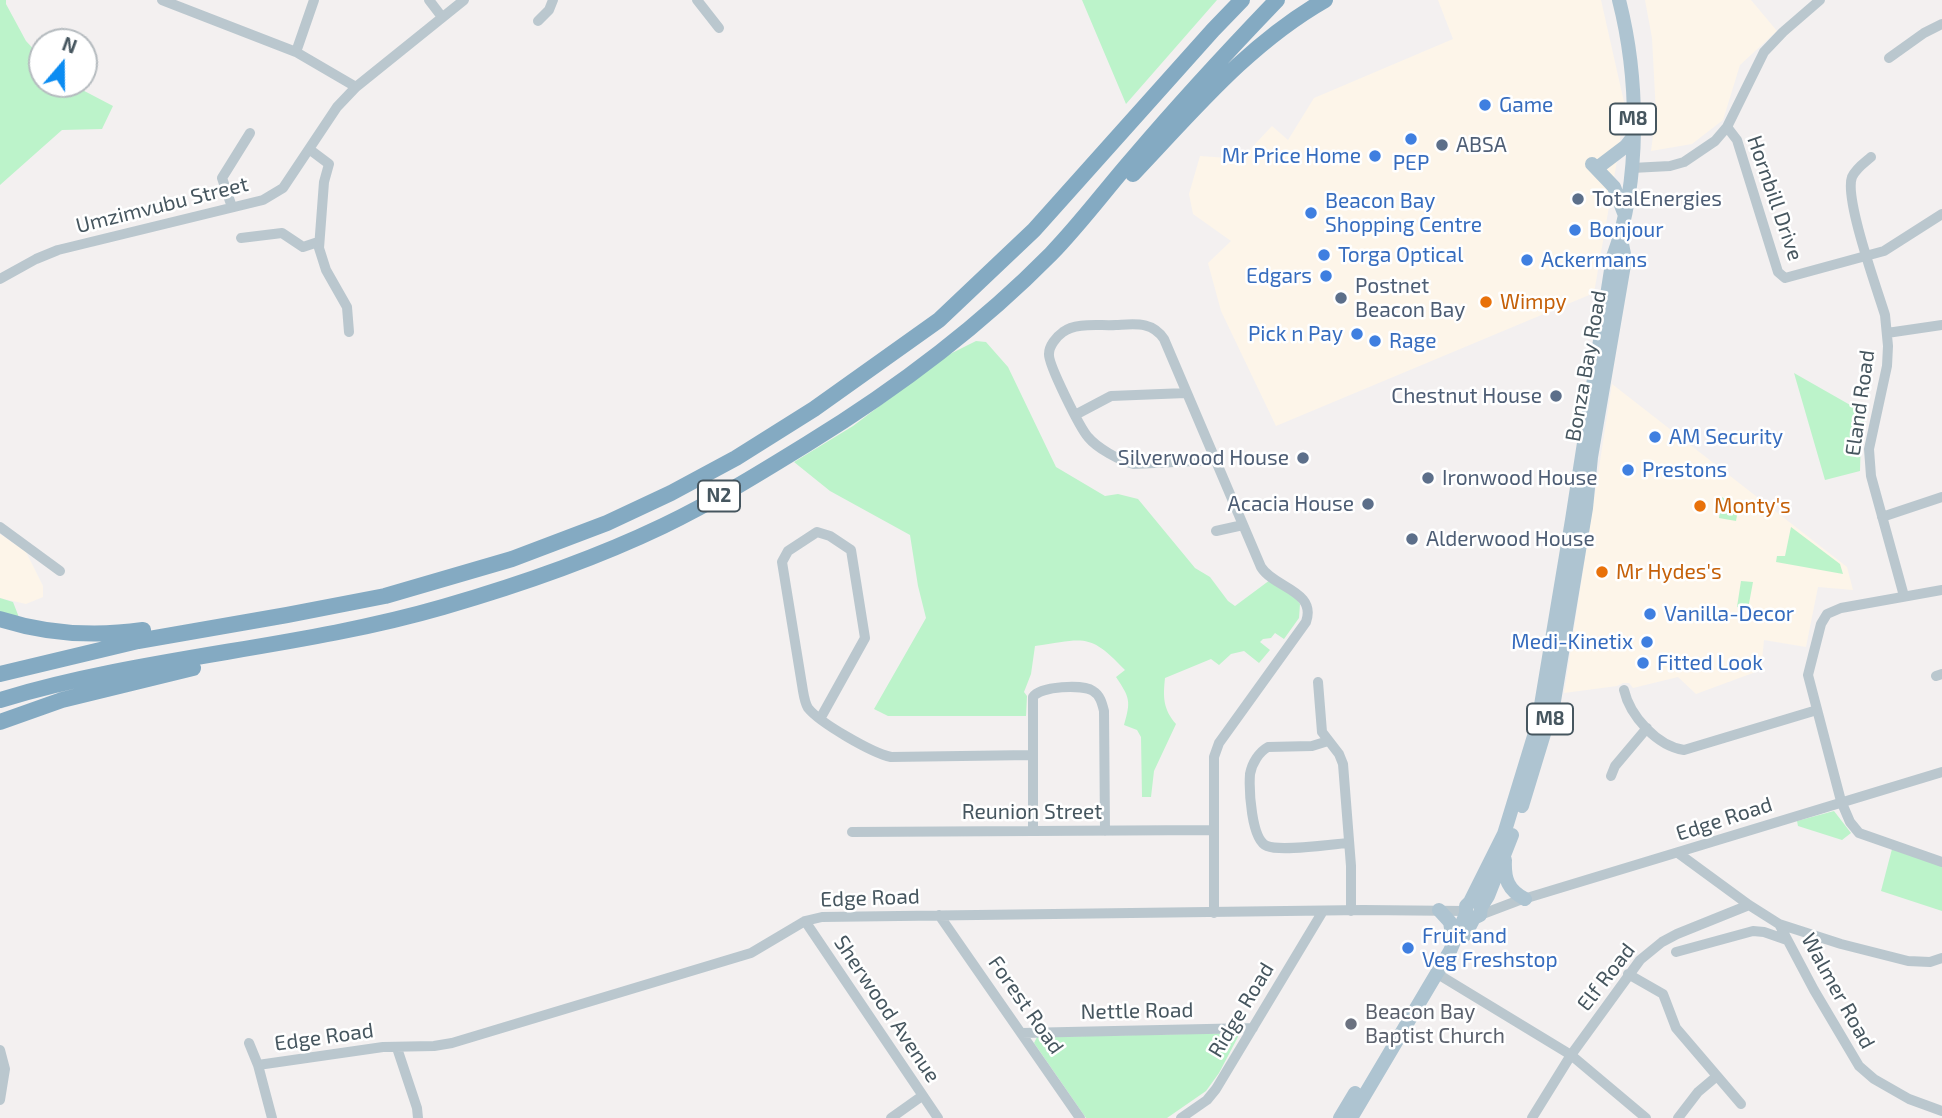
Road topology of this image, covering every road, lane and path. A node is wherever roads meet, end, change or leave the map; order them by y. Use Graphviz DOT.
graph roads {
  1 [pos="162,0"];
  2 [pos="314,0"];
  3 [pos="429,0"];
  4 [pos="464,0"];
  5 [pos="552,0"];
  6 [pos="1242,0"];
  7 [pos="1277,0"];
  8 [pos="1325,0"];
  9 [pos="1619,0"];
  10 [pos="1820,0"];
  11 [pos="701,1"];
  12 [pos="442,17"];
  13 [pos="538,21"];
  14 [pos="1942,24"];
  15 [pos="719,28"];
  16 [pos="296,52"];
  17 [pos="1889,58"];
  18 [pos="356,87"];
  19 [pos="1727,127"];
  20 [pos="250,133"];
  21 [pos="1633,138"];
  22 [pos="309,149"];
  23 [pos="1871,157"];
  24 [pos="1632,168"];
  25 [pos="232,207"];
  26 [pos="1088,213"];
  27 [pos="1625,214"];
  28 [pos="1942,214"];
  29 [pos="241,238"];
  30 [pos="1620,238"];
  31 [pos="318,242"];
  32 [pos="1867,256"];
  33 [pos="0,279"];
  34 [pos="1942,325"];
  35 [pos="349,332"];
  36 [pos="1887,333"];
  37 [pos="1186,393"];
  38 [pos="1075,415"];
  39 [pos="1216,460"];
  40 [pos="1942,497"];
  41 [pos="1882,517"];
  42 [pos="1242,525"];
  43 [pos="0,527"];
  44 [pos="1216,531"];
  45 [pos="60,571"];
  46 [pos="1942,590"];
  47 [pos="385,596"];
  48 [pos="1903,596"];
  49 [pos="0,619"];
  50 [pos="312,638"];
  51 [pos="0,674"];
  52 [pos="1318,682"];
  53 [pos="1624,690"];
  54 [pos="0,701"];
  55 [pos="1817,710"];
  56 [pos="820,719"];
  57 [pos="0,722"];
  58 [pos="1647,728"];
  59 [pos="1328,741"];
  60 [pos="1032,755"];
  61 [pos="1942,772"];
  62 [pos="1611,776"];
  63 [pos="1842,801"];
  64 [pos="1213,830"];
  65 [pos="1033,831"];
  66 [pos="1105,831"];
  67 [pos="852,832"];
  68 [pos="1349,843"];
  69 [pos="1678,853"];
  70 [pos="1506,855"];
  71 [pos="1942,862"];
  72 [pos="1521,900"];
  73 [pos="1749,905"];
  74 [pos="1439,910"];
  75 [pos="1323,911"];
  76 [pos="1351,911"];
  77 [pos="1474,911"];
  78 [pos="1214,913"];
  79 [pos="939,915"];
  80 [pos="805,921"];
  81 [pos="1779,924"];
  82 [pos="1787,940"];
  83 [pos="1451,947"];
  84 [pos="1676,952"];
  85 [pos="1942,958"];
  86 [pos="1436,973"];
  87 [pos="1628,974"];
  88 [pos="1405,1024"];
  89 [pos="1253,1028"];
  90 [pos="1022,1033"];
  91 [pos="249,1043"];
  92 [pos="397,1048"];
  93 [pos="0,1050"];
  94 [pos="1571,1055"];
  95 [pos="258,1065"];
  96 [pos="1717,1076"];
  97 [pos="922,1096"];
  98 [pos="0,1100"];
  99 [pos="1741,1104"];
  100 [pos="1942,1111"];
  101 [pos="272,1118"];
  102 [pos="418,1118"];
  103 [pos="891,1118"];
  104 [pos="938,1118"];
  105 [pos="1080,1118"];
  106 [pos="1181,1118"];
  107 [pos="1340,1118"];
  108 [pos="1351,1118"];
  109 [pos="1532,1118"];
  110 [pos="1646,1118"];
  111 [pos="1678,1118"];
  1 -- 16 [label="street"];
  2 -- 16 [label="street"];
  3 -- 12 [label="street"];
  4 -- 12 [label="street, Umzimvubu Street"];
  5 -- 13 [label="street"];
  6 -- 47 [label="highway, N2"];
  7 -- 26 [label="highway, N2"];
  8 -- 26 [label="highway"];
  9 -- 21 [label="main road, Bonza Bay Road / M8"];
  10 -- 19 [label="street"];
  11 -- 15 [label="street"];
  12 -- 18 [label="street, Umzimvubu Street"];
  14 -- 17 [label="street"];
  16 -- 18 [label="street"];
  18 -- 22 [label="street, Umzimvubu Street"];
  19 -- 24 [label="street"];
  19 -- 32 [label="street, Hornbill Drive"];
  20 -- 25 [label="street"];
  21 -- 24 [label="main road, Bonza Bay Road / M8"];
  21 -- 27 [label="main road"];
  22 -- 25 [label="street, Umzimvubu Street"];
  22 -- 31 [label="street"];
  23 -- 32 [label="street, Eland Road"];
  24 -- 27 [label="main road, Bonza Bay Road / M8"];
  25 -- 33 [label="street, Umzimvubu Street"];
  26 -- 50 [label="highway, N2"];
  27 -- 30 [label="main road, Bonza Bay Road / M8"];
  28 -- 32 [label="street, Hornbill Drive"];
  29 -- 31 [label="street"];
  30 -- 70 [label="main road, Bonza Bay Road / M8"];
  30 -- 77 [label="main road, Bonza Bay Road / M8"];
  31 -- 35 [label="street"];
  32 -- 36 [label="street, Eland Road"];
  34 -- 36 [label="street"];
  36 -- 41 [label="street, Eland Road"];
  37 -- 38 [label="street"];
  37 -- 38 [label="street"];
  37 -- 39 [label="street"];
  38 -- 39 [label="street"];
  39 -- 42 [label="street"];
  40 -- 41 [label="street"];
  41 -- 48 [label="street, Eland Road"];
  42 -- 44 [label="street"];
  42 -- 64 [label="street"];
  43 -- 45 [label="street"];
  46 -- 48 [label="street"];
  47 -- 49 [label="highway"];
  47 -- 51 [label="highway, N2"];
  48 -- 55 [label="street"];
  50 -- 54 [label="highway, N2"];
  50 -- 57 [label="highway"];
  52 -- 59 [label="street"];
  53 -- 58 [label="street"];
  55 -- 58 [label="street"];
  55 -- 63 [label="street"];
  56 -- 56 [label="street"];
  56 -- 60 [label="street"];
  58 -- 62 [label="street"];
  59 -- 68 [label="street"];
  59 -- 68 [label="street"];
  60 -- 65 [label="street"];
  60 -- 66 [label="street"];
  61 -- 63 [label="street, Edge Road"];
  63 -- 69 [label="street, Edge Road"];
  63 -- 71 [label="street"];
  64 -- 66 [label="street, Reunion Street"];
  64 -- 78 [label="street"];
  65 -- 66 [label="street, Reunion Street"];
  65 -- 67 [label="street, Reunion Street"];
  68 -- 76 [label="street"];
  69 -- 72 [label="street, Edge Road"];
  69 -- 73 [label="street"];
  70 -- 72 [label="main road"];
  70 -- 77 [label="main road, Bonza Bay Road / M8"];
  72 -- 77 [label="street, Edge Road"];
  73 -- 81 [label="street"];
  73 -- 87 [label="street, Elf Road"];
  74 -- 76 [label="street, Edge Road"];
  74 -- 77 [label="street, Edge Road"];
  74 -- 83 [label="main road"];
  75 -- 76 [label="street, Edge Road"];
  75 -- 78 [label="street, Edge Road"];
  75 -- 89 [label="street, Ridge Road"];
  77 -- 83 [label="main road, Bonza Bay Road / M8"];
  78 -- 79 [label="street, Edge Road"];
  79 -- 80 [label="street, Edge Road"];
  79 -- 90 [label="street, Forest Road"];
  80 -- 92 [label="street, Edge Road"];
  80 -- 97 [label="street, Sherwood Avenue"];
  81 -- 82 [label="street, Walmer Road"];
  81 -- 85 [label="street"];
  82 -- 84 [label="street"];
  82 -- 100 [label="street, Walmer Road"];
  83 -- 86 [label="main road, Bonza Bay Road / M8"];
  86 -- 88 [label="main road, Bonza Bay Road / M8"];
  86 -- 94 [label="street"];
  87 -- 94 [label="street, Elf Road"];
  87 -- 96 [label="street"];
  88 -- 107 [label="main road, Bonza Bay Road / M8"];
  88 -- 108 [label="main road, Bonza Bay Road / M8"];
  89 -- 90 [label="street, Nettle Road"];
  89 -- 106 [label="street, Ridge Road"];
  90 -- 105 [label="street, Forest Road"];
  91 -- 95 [label="street"];
  92 -- 95 [label="street, Edge Road"];
  92 -- 102 [label="street"];
  93 -- 98 [label="street"];
  94 -- 109 [label="street, Elf Road"];
  94 -- 110 [label="street"];
  95 -- 101 [label="street"];
  96 -- 99 [label="street"];
  96 -- 111 [label="street"];
  97 -- 103 [label="street"];
  97 -- 104 [label="street, Sherwood Avenue"];
}
